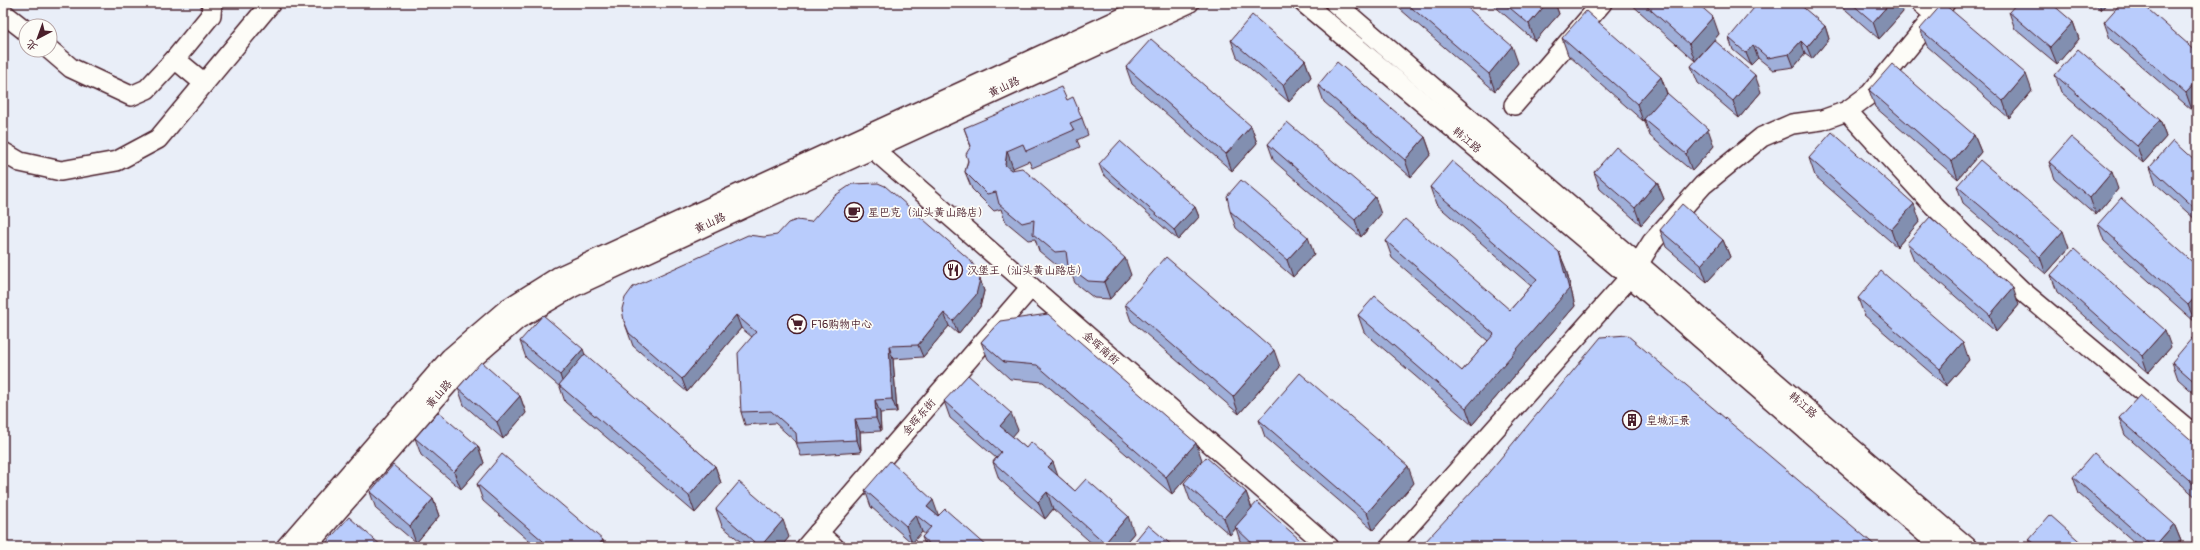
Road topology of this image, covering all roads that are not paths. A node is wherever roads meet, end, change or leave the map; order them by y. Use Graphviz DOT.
graph roads {
  1 [pos="212,3"];
  2 [pos="270,3"];
  3 [pos="1155,3"];
  4 [pos="1189,3"];
  5 [pos="1292,3"];
  6 [pos="1335,3"];
  7 [pos="1602,3"];
  8 [pos="1309,7"];
  9 [pos="1934,7"];
  10 [pos="1349,11"];
  11 [pos="3,13"];
  12 [pos="18,25"];
  13 [pos="58,57"];
  14 [pos="176,59"];
  15 [pos="204,83"];
  16 [pos="1514,105"];
  17 [pos="1847,111"];
  18 [pos="872,148"];
  19 [pos="3,152"];
  20 [pos="1634,270"];
  21 [pos="1031,287"];
  22 [pos="2197,437"];
  23 [pos="812,540"];
  24 [pos="286,547"];
  25 [pos="306,547"];
  26 [pos="834,547"];
  27 [pos="1329,547"];
  28 [pos="1390,547"];
  29 [pos="1941,547"];
  30 [pos="1968,547"];
  1 -- 14 [label="street"];
  2 -- 15 [label="street"];
  3 -- 24 [label="street, 黄山路"];
  4 -- 18 [label="street, 黄山路"];
  5 -- 8 [label="street"];
  6 -- 10 [label="street, 韩江路"];
  7 -- 16 [label="street"];
  8 -- 20 [label="street, 韩江路"];
  9 -- 17 [label="street"];
  10 -- 20 [label="street, 韩江路"];
  11 -- 12 [label="street"];
  13 -- 14 [label="street"];
  14 -- 15 [label="street"];
  15 -- 19 [label="street"];
  17 -- 20 [label="street"];
  17 -- 22 [label="street"];
  18 -- 21 [label="street, 金晖南街"];
  18 -- 25 [label="street, 黄山路"];
  20 -- 28 [label="street"];
  20 -- 29 [label="street, 韩江路"];
  20 -- 30 [label="street, 韩江路"];
  21 -- 23 [label="street, 金晖东街"];
  21 -- 27 [label="street, 金晖南街"];
  23 -- 26 [label="street"];
}
